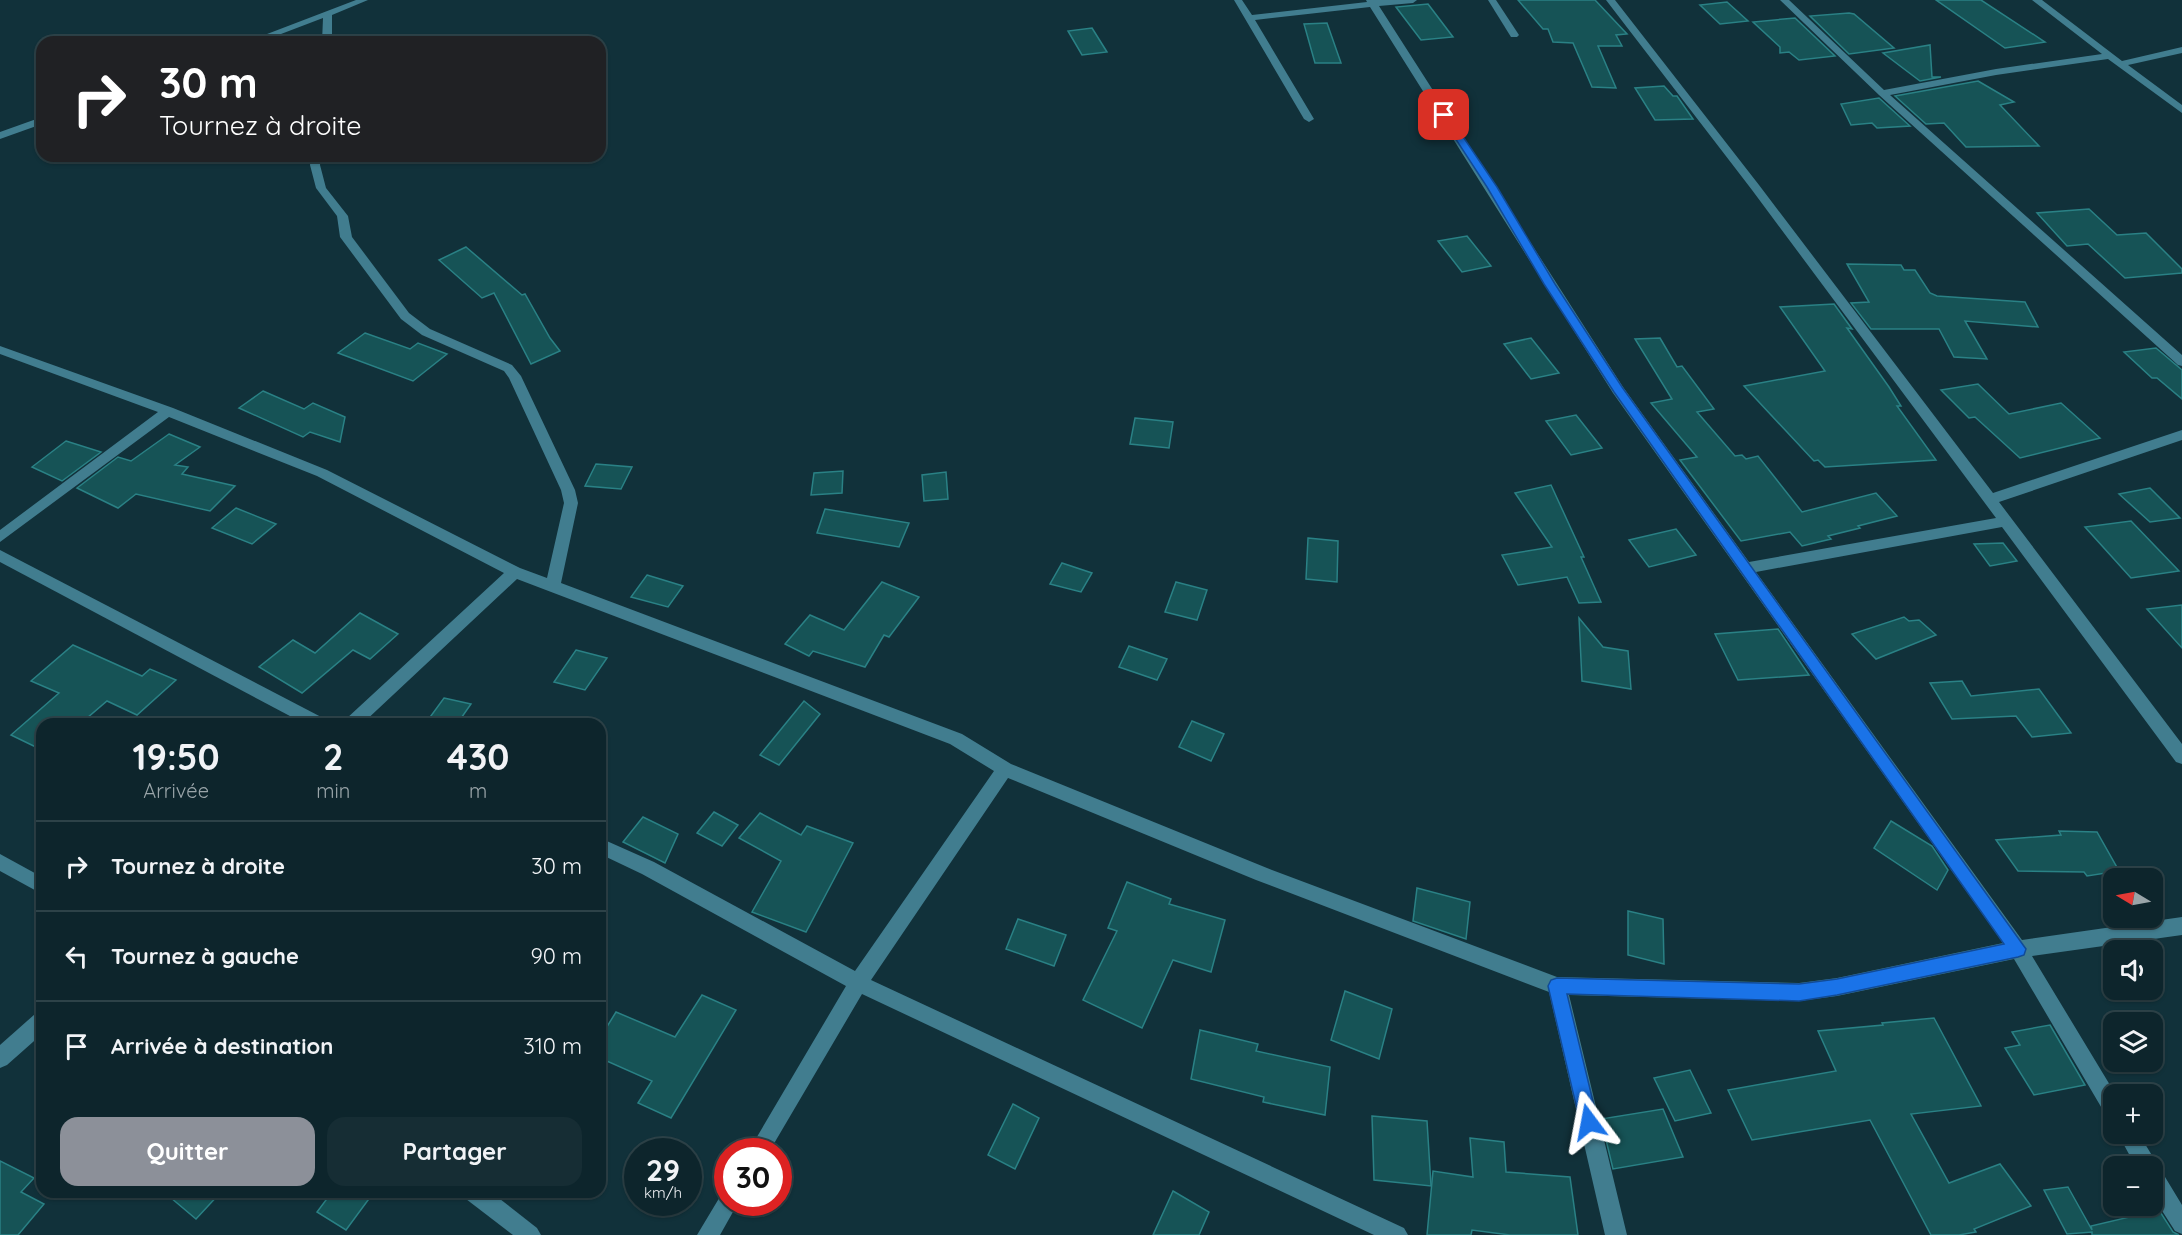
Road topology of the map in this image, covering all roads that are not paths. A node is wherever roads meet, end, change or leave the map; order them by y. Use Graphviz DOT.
graph roads {
  1 [pos="364,0"];
  2 [pos="1238,0"];
  3 [pos="1413,0"];
  4 [pos="1492,0"];
  5 [pos="1610,0"];
  6 [pos="1784,0"];
  7 [pos="2036,0"];
  8 [pos="1371,2"];
  9 [pos="328,13"];
  10 [pos="1250,18"];
  11 [pos="1514,35"];
  12 [pos="267,36"];
  13 [pos="327,36"];
  14 [pos="2182,50"];
  15 [pos="2108,56"];
  16 [pos="2120,64"];
  17 [pos="1882,93"];
  18 [pos="2182,110"];
  19 [pos="1309,119"];
  20 [pos="36,122"];
  21 [pos="0,136"];
  22 [pos="315,162"];
  23 [pos="0,350"];
  24 [pos="2182,362"];
  25 [pos="168,411"];
  26 [pos="2182,435"];
  27 [pos="1988,500"];
  28 [pos="2005,521"];
  29 [pos="0,537"];
  30 [pos="0,555"];
  31 [pos="1748,568"];
  32 [pos="514,572"];
  33 [pos="553,586"];
  34 [pos="307,718"];
  35 [pos="358,718"];
  36 [pos="2182,757"];
  37 [pos="1005,770"];
  38 [pos="606,849"];
  39 [pos="0,861"];
  40 [pos="36,882"];
  41 [pos="2182,926"];
  42 [pos="2018,949"];
  43 [pos="858,983"];
  44 [pos="1557,986"];
  45 [pos="36,1026"];
  46 [pos="0,1058"];
  47 [pos="2103,1092"];
  48 [pos="766,1138"];
  49 [pos="2163,1193"];
  50 [pos="481,1198"];
  51 [pos="720,1216"];
  52 [pos="2182,1224"];
  53 [pos="530,1235"];
  54 [pos="708,1235"];
  55 [pos="1397,1235"];
  56 [pos="1616,1235"];
  1 -- 9 [label="street"];
  2 -- 10 [label="street"];
  3 -- 8 [label="street"];
  4 -- 11 [label="street"];
  5 -- 27 [label="street"];
  6 -- 17 [label="street"];
  7 -- 15 [label="street"];
  8 -- 10 [label="street"];
  8 -- 31 [label="street"];
  9 -- 12 [label="street"];
  9 -- 13 [label="street"];
  10 -- 19 [label="street"];
  14 -- 16 [label="street"];
  15 -- 16 [label="street"];
  15 -- 17 [label="street"];
  16 -- 18 [label="street"];
  17 -- 24 [label="street"];
  20 -- 21 [label="street"];
  22 -- 33 [label="street"];
  23 -- 25 [label="street"];
  25 -- 29 [label="street"];
  25 -- 32 [label="street"];
  26 -- 27 [label="street"];
  27 -- 28 [label="street"];
  28 -- 31 [label="street"];
  28 -- 36 [label="street"];
  30 -- 34 [label="street"];
  31 -- 42 [label="street"];
  32 -- 33 [label="street"];
  32 -- 35 [label="street"];
  33 -- 37 [label="street"];
  37 -- 43 [label="street"];
  37 -- 44 [label="street"];
  38 -- 43 [label="street"];
  39 -- 40 [label="street"];
  41 -- 42 [label="street"];
  42 -- 44 [label="street"];
  42 -- 47 [label="street"];
  43 -- 48 [label="street"];
  43 -- 55 [label="street"];
  44 -- 56 [label="street"];
  45 -- 46 [label="street"];
  49 -- 52 [label="street"];
  50 -- 53 [label="street"];
  51 -- 54 [label="street"];
}
